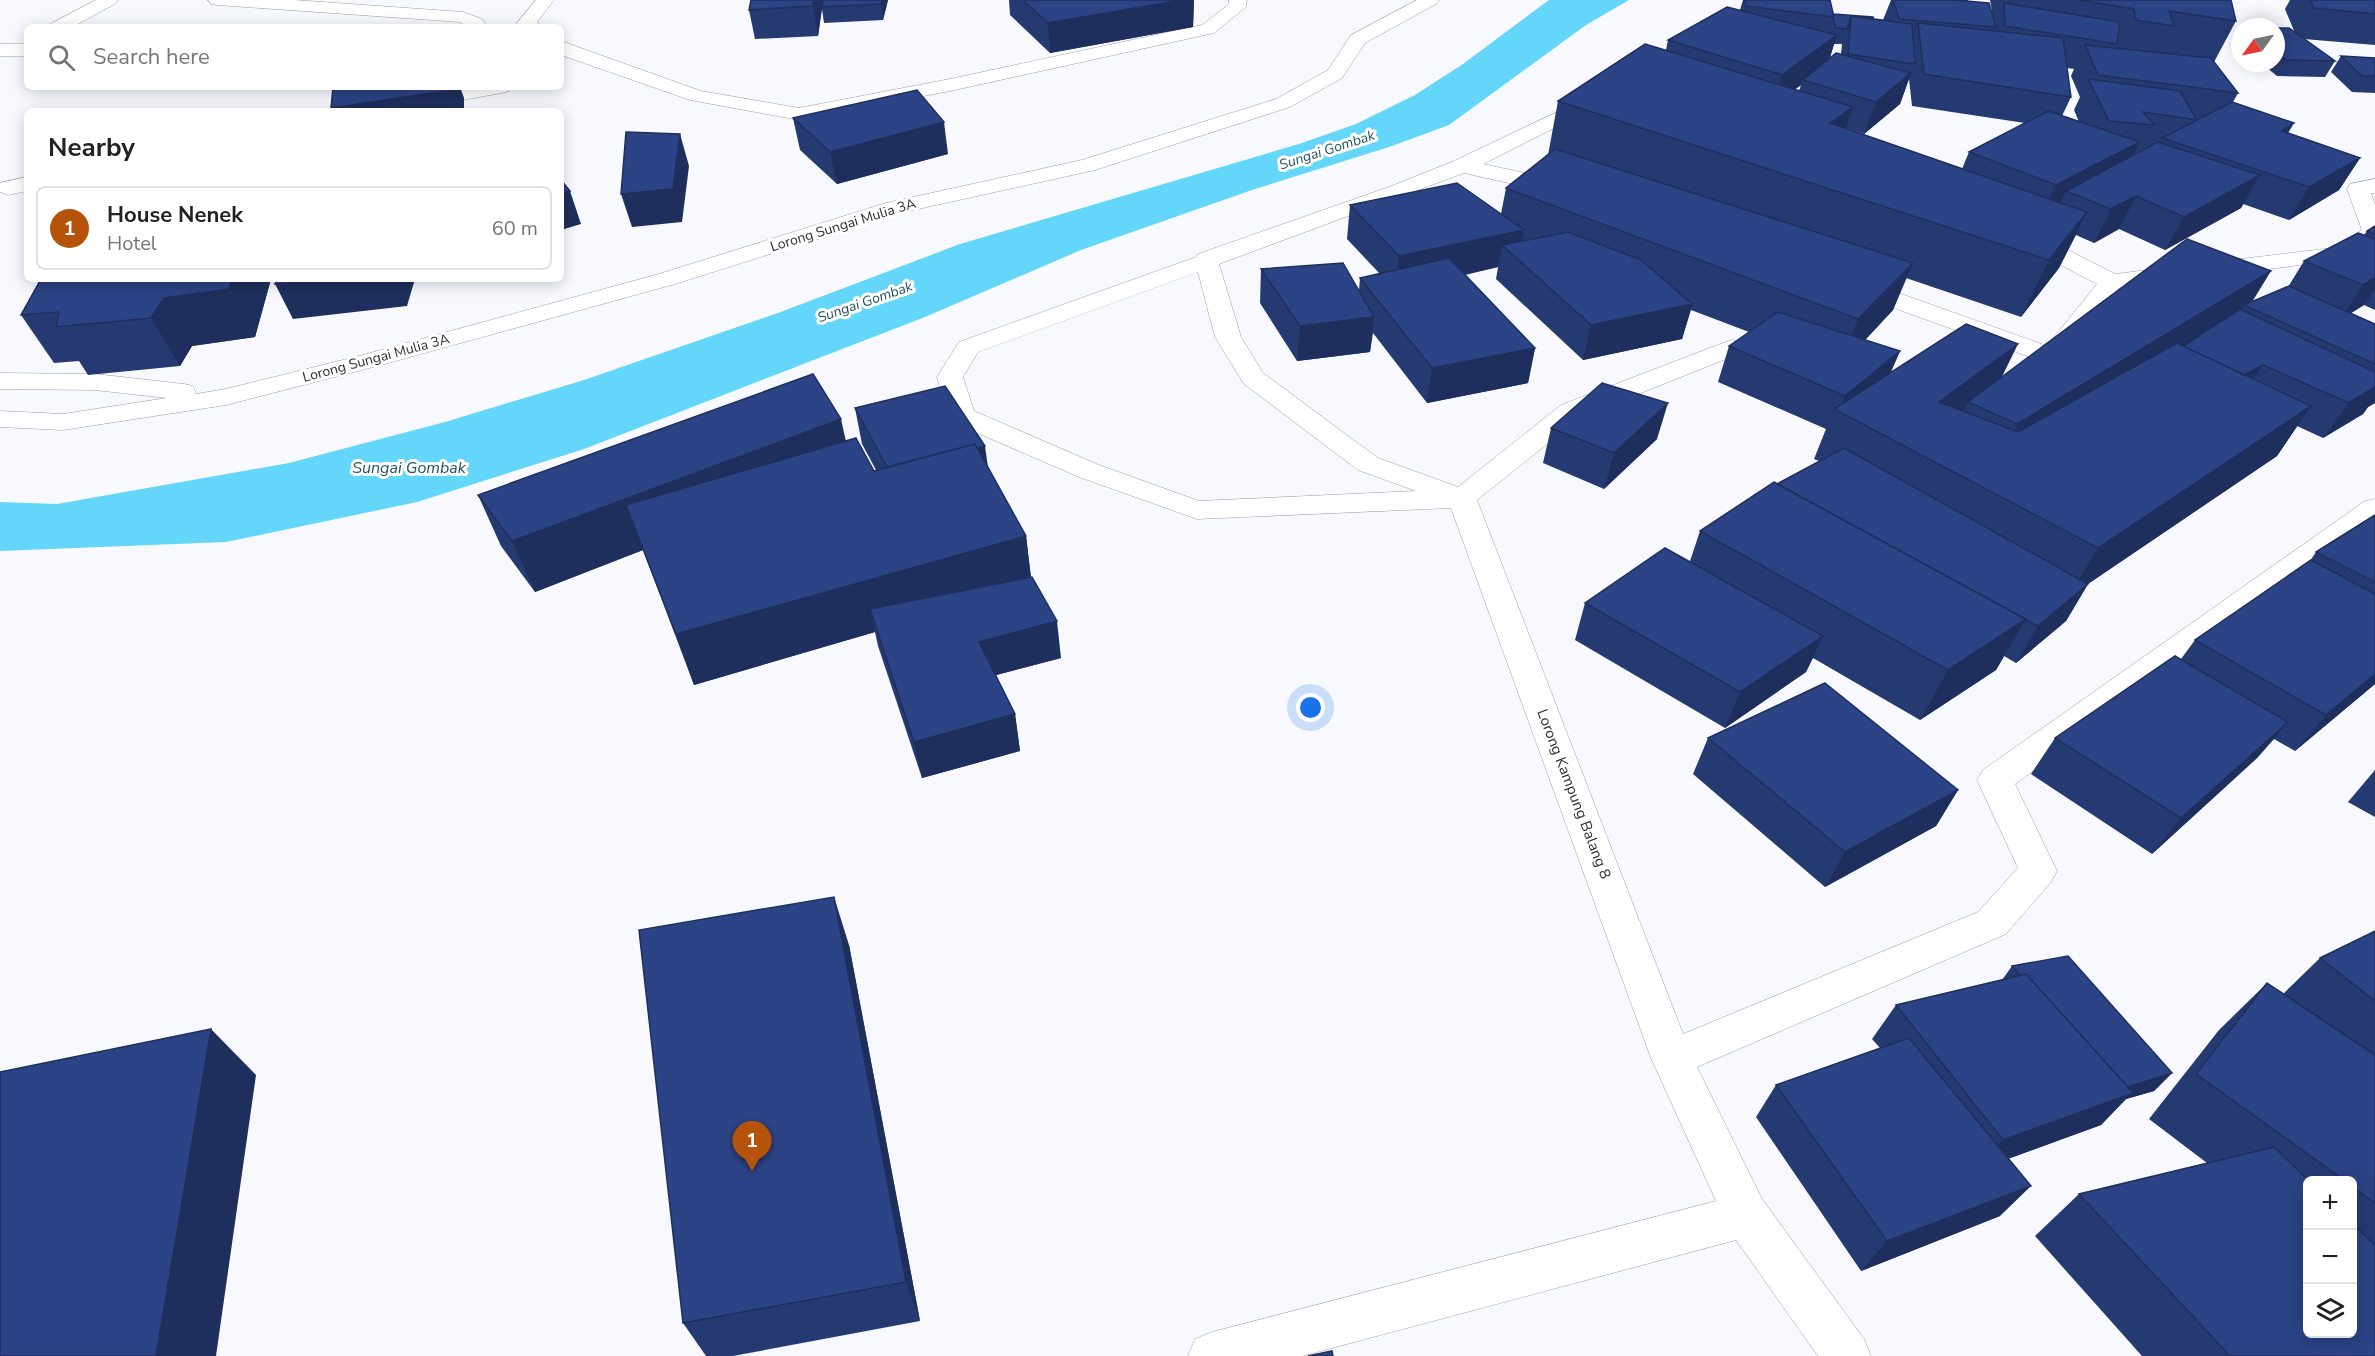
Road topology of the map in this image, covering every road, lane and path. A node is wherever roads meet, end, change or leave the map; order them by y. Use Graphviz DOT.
graph roads {
  1 [pos="109,0"];
  2 [pos="217,0"];
  3 [pos="545,0"];
  4 [pos="1238,0"];
  5 [pos="1430,0"];
  6 [pos="64,24"];
  7 [pos="475,24"];
  8 [pos="528,24"];
  9 [pos="564,48"];
  10 [pos="0,50"];
  11 [pos="24,50"];
  12 [pos="613,68"];
  13 [pos="572,75"];
  14 [pos="1619,88"];
  15 [pos="485,90"];
  16 [pos="381,108"];
  17 [pos="1462,166"];
  18 [pos="2356,185"];
  19 [pos="1588,195"];
  20 [pos="2008,229"];
  21 [pos="1206,259"];
  22 [pos="1840,280"];
  23 [pos="2111,282"];
  24 [pos="1732,348"];
  25 [pos="0,381"];
  26 [pos="226,397"];
  27 [pos="0,419"];
  28 [pos="1462,498"];
  29 [pos="2375,508"];
  30 [pos="1672,1058"];
  31 [pos="1746,1215"];
  32 [pos="1212,1356"];
  33 [pos="1847,1356"];
  1 -- 6 [label="street"];
  2 -- 7 [label="street"];
  3 -- 8 [label="street"];
  4 -- 12 [label="street"];
  5 -- 26 [label="street, Lorong Sungai Mulia 3A"];
  9 -- 12 [label="street"];
  10 -- 11 [label="street"];
  12 -- 13 [label="street"];
  14 -- 17 [label="street"];
  15 -- 16 [label="street"];
  17 -- 19 [label="street"];
  17 -- 21 [label="street"];
  18 -- 23 [label="street"];
  20 -- 23 [label="street"];
  21 -- 28 [label="street"];
  21 -- 28 [label="street"];
  22 -- 23 [label="street"];
  24 -- 28 [label="street"];
  25 -- 26 [label="street, Lorong Sungai Mulia 3A"];
  26 -- 27 [label="street, Lorong Sungai Mulia 3A"];
  28 -- 30 [label="street, Lorong Kampung Balang 8"];
  29 -- 30 [label="street"];
  30 -- 31 [label="street, Lorong Kampung Balang 8"];
  31 -- 32 [label="street"];
  31 -- 33 [label="street, Lorong Kampung Balang 8"];
}
